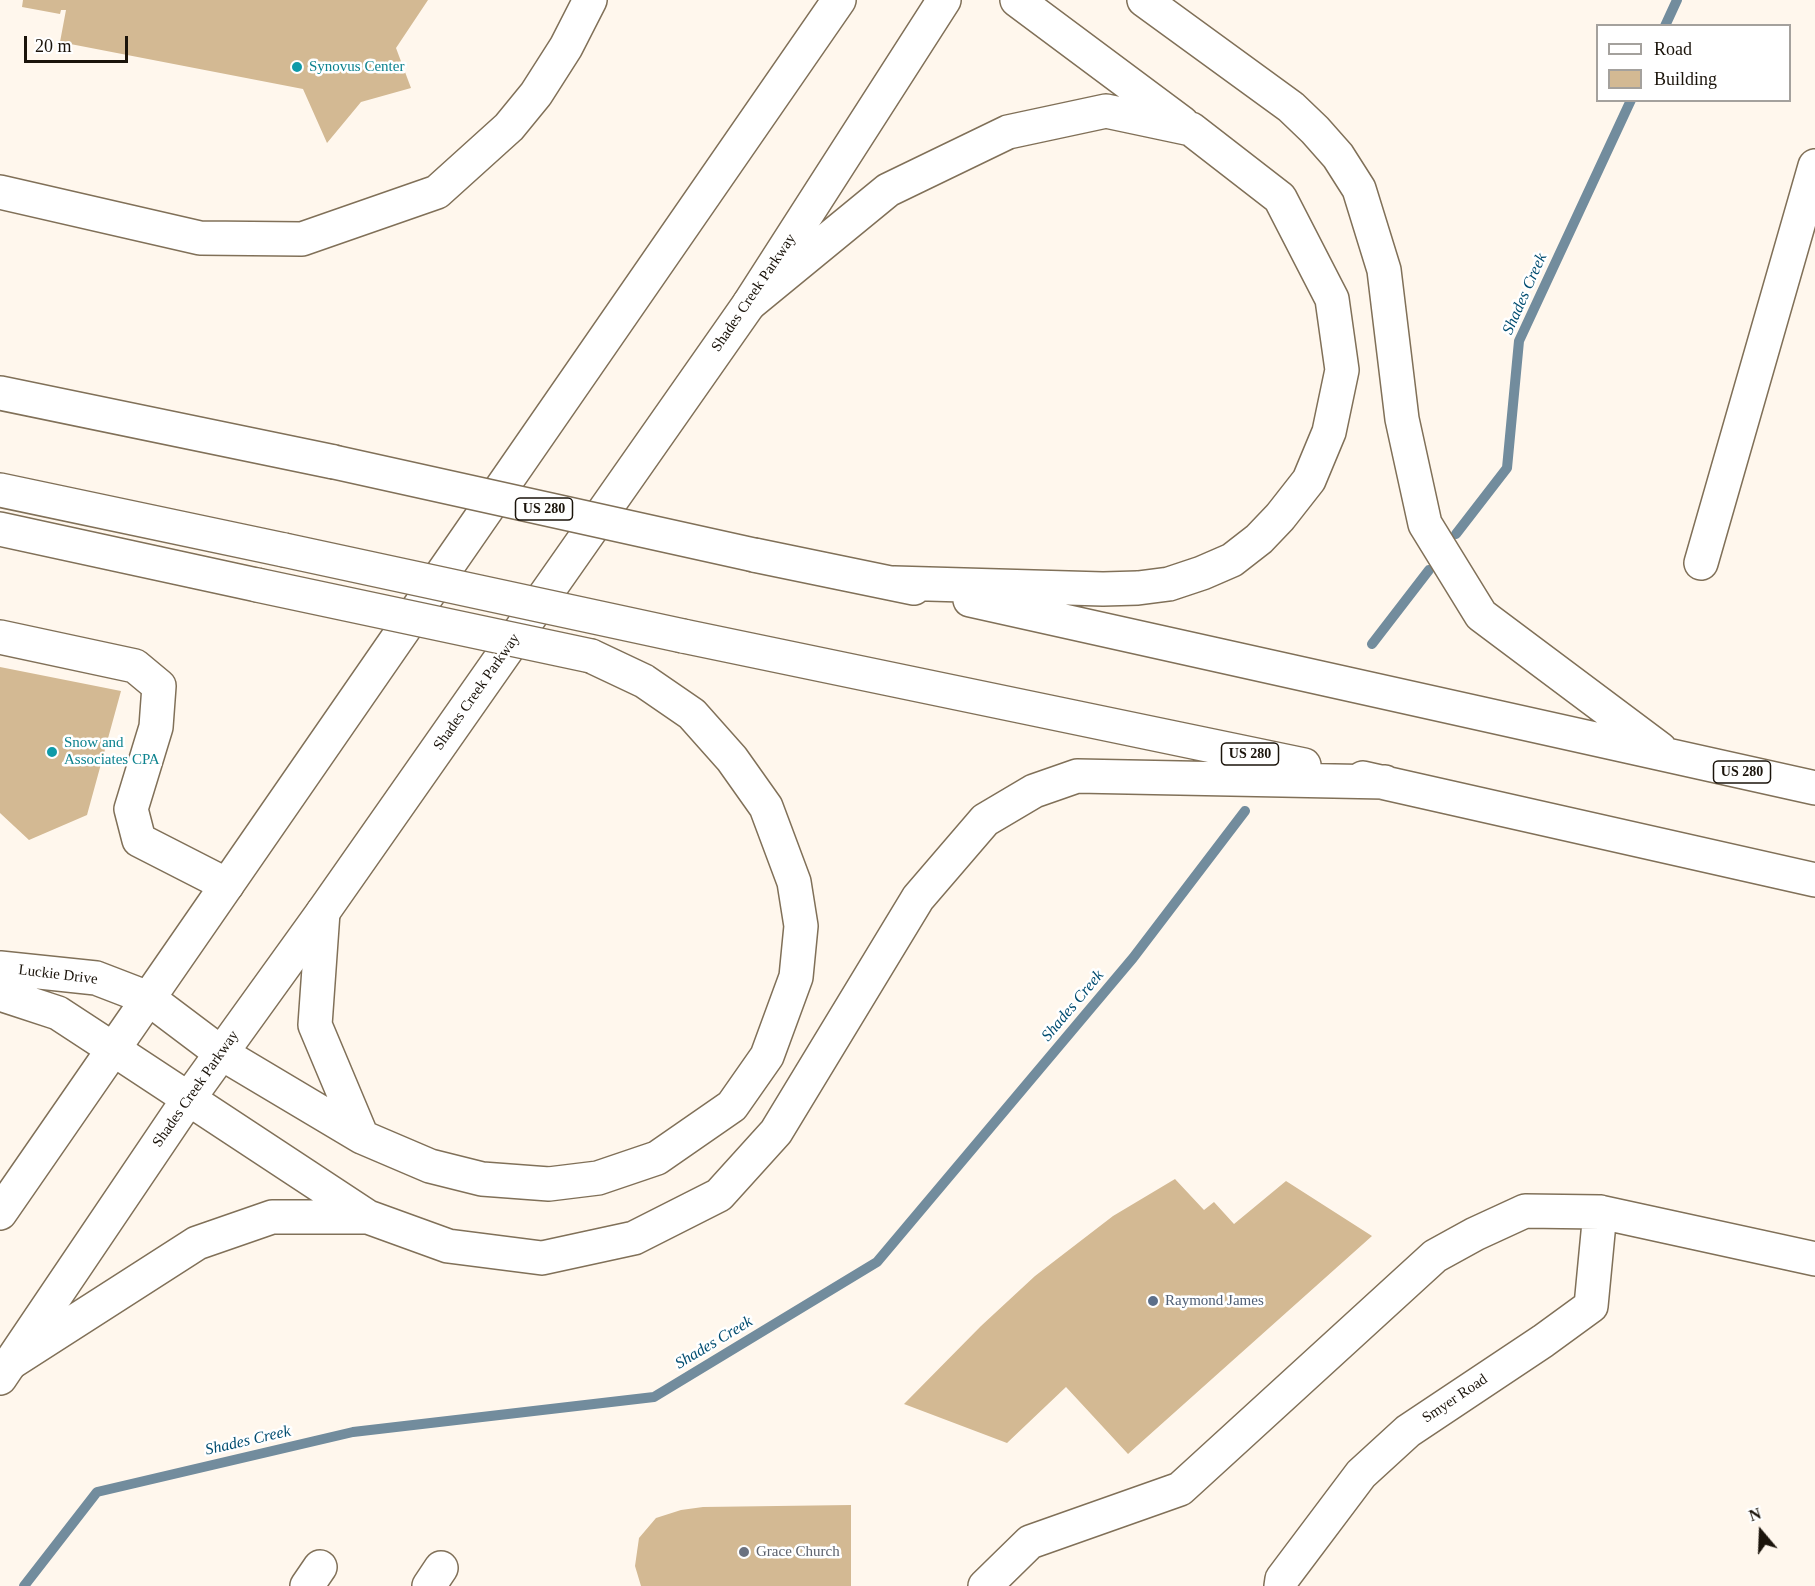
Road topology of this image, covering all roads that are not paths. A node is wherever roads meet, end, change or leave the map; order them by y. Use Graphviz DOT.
graph roads {
  1 [pos="590,0"];
  2 [pos="839,0"];
  3 [pos="944,0"];
  4 [pos="1017,0"];
  5 [pos="1150,2"];
  6 [pos="1191,129"];
  7 [pos="1815,166"];
  8 [pos="0,192"];
  9 [pos="749,304"];
  10 [pos="0,393"];
  11 [pos="0,490"];
  12 [pos="0,529"];
  13 [pos="1701,563"];
  14 [pos="894,583"];
  15 [pos="0,638"];
  16 [pos="1669,755"];
  17 [pos="1385,782"];
  18 [pos="1815,788"];
  19 [pos="1815,880"];
  20 [pos="227,885"];
  21 [pos="323,912"];
  22 [pos="0,968"];
  23 [pos="0,994"];
  24 [pos="148,998"];
  25 [pos="113,1049"];
  26 [pos="221,1053"];
  27 [pos="189,1098"];
  28 [pos="362,1137"];
  29 [pos="1600,1212"];
  30 [pos="0,1213"];
  31 [pos="368,1217"];
  32 [pos="1815,1259"];
  33 [pos="5,1371"];
  34 [pos="985,1586"];
  35 [pos="1281,1586"];
  1 -- 8 [label="main road"];
  2 -- 20 [label="main road"];
  3 -- 9 [label="main road, Shades Creek Parkway"];
  4 -- 6 [label="main road"];
  5 -- 16 [label="main road"];
  6 -- 9 [label="main road"];
  6 -- 14 [label="main road"];
  7 -- 13 [label="main road"];
  9 -- 21 [label="main road, Shades Creek Parkway"];
  10 -- 14 [label="main road, US 280, bridge"];
  11 -- 17 [label="main road, US 280, bridge"];
  12 -- 28 [label="main road, Luckie Drive, bridge"];
  14 -- 16 [label="main road, US 280"];
  15 -- 20 [label="main road"];
  16 -- 18 [label="main road, US 280"];
  17 -- 19 [label="main road, US 280"];
  17 -- 31 [label="main road"];
  20 -- 24 [label="main road"];
  21 -- 26 [label="main road, Shades Creek Parkway"];
  21 -- 28 [label="main road"];
  22 -- 24 [label="main road, Luckie Drive"];
  23 -- 25 [label="main road, Luckie Drive"];
  24 -- 25 [label="main road"];
  24 -- 26 [label="main road, Luckie Drive"];
  25 -- 27 [label="main road, Luckie Drive"];
  25 -- 30 [label="main road"];
  26 -- 27 [label="main road, Shades Creek Parkway"];
  26 -- 28 [label="main road, Luckie Drive"];
  27 -- 31 [label="main road, Luckie Drive"];
  27 -- 33 [label="main road, Shades Creek Parkway"];
  29 -- 32 [label="main road"];
  29 -- 34 [label="main road"];
  29 -- 35 [label="main road, Smyer Road"];
  31 -- 33 [label="main road"];
}
